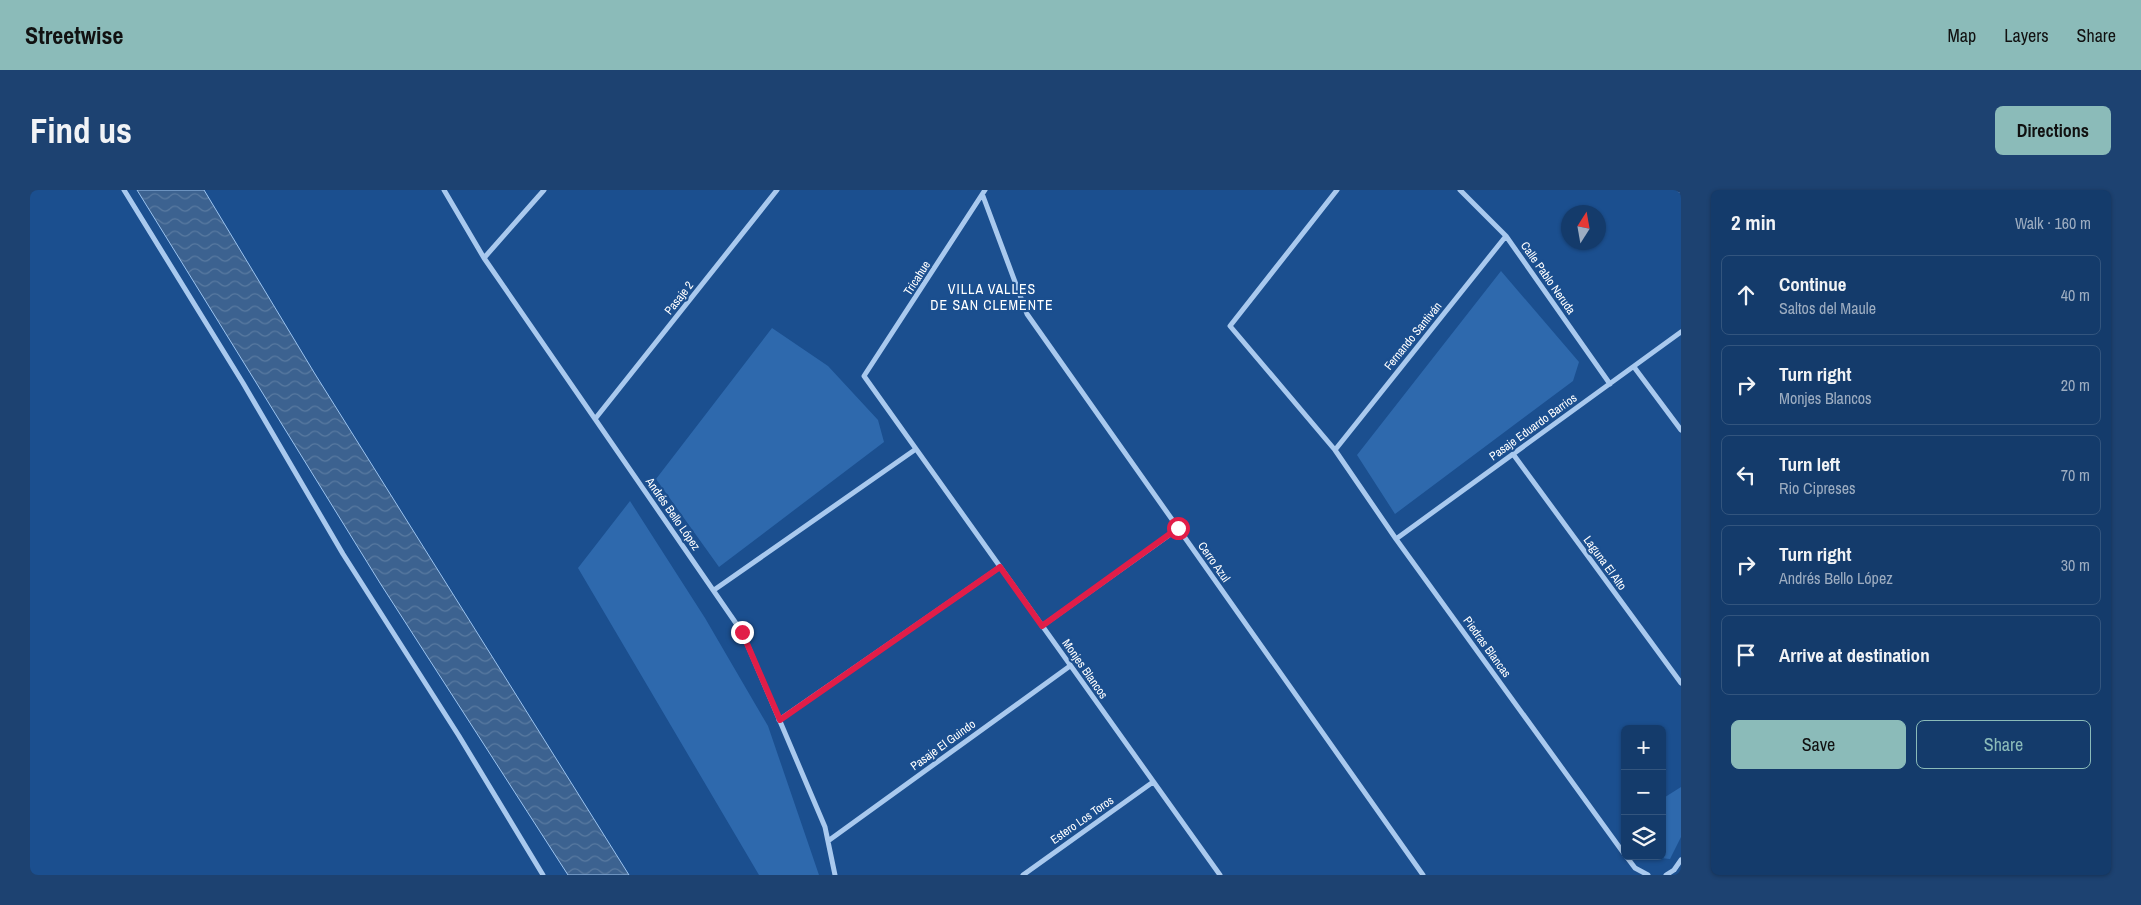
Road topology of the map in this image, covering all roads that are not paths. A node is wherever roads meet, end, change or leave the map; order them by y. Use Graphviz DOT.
graph roads {
  1 [pos="124,190"];
  2 [pos="444,190"];
  3 [pos="544,190"];
  4 [pos="777,190"];
  5 [pos="1337,190"];
  6 [pos="1460,190"];
  7 [pos="984,193"];
  8 [pos="1506,236"];
  9 [pos="484,258"];
  10 [pos="1681,332"];
  11 [pos="1634,367"];
  12 [pos="864,376"];
  13 [pos="1610,384"];
  14 [pos="596,419"];
  15 [pos="1681,430"];
  16 [pos="916,449"];
  17 [pos="1335,450"];
  18 [pos="1513,454"];
  19 [pos="1178,528"];
  20 [pos="1396,539"];
  21 [pos="1000,567"];
  22 [pos="714,590"];
  23 [pos="1042,626"];
  24 [pos="1070,666"];
  25 [pos="1681,683"];
  26 [pos="780,720"];
  27 [pos="1153,782"];
  28 [pos="828,841"];
  29 [pos="1621,850"];
  30 [pos="1628,860"];
  31 [pos="1681,860"];
  32 [pos="543,875"];
  33 [pos="835,875"];
  34 [pos="1022,875"];
  35 [pos="1220,875"];
  36 [pos="1423,875"];
  37 [pos="1648,875"];
  38 [pos="1666,875"];
  1 -- 32 [label="street"];
  2 -- 9 [label="street, Andrés Bello López"];
  3 -- 9 [label="street"];
  4 -- 14 [label="street, Pasaje 2"];
  5 -- 17 [label="street, Piedras Blancas"];
  6 -- 8 [label="street, Calle Pablo Neruda"];
  7 -- 12 [label="street, Tricahue"];
  7 -- 19 [label="street, Cerro Azul"];
  8 -- 13 [label="street, Calle Pablo Neruda"];
  8 -- 17 [label="street, Fernando Santiván"];
  9 -- 14 [label="street, Andrés Bello López"];
  10 -- 11 [label="street, Pasaje Eduardo Barrios"];
  11 -- 13 [label="street, Pasaje Eduardo Barrios"];
  11 -- 15 [label="street"];
  12 -- 16 [label="street, Monjes Blancos"];
  13 -- 18 [label="street, Pasaje Eduardo Barrios"];
  14 -- 22 [label="street, Andrés Bello López"];
  16 -- 21 [label="street, Monjes Blancos"];
  16 -- 22 [label="street"];
  17 -- 20 [label="street, Piedras Blancas"];
  18 -- 20 [label="street, Pasaje Eduardo Barrios"];
  18 -- 25 [label="street, Laguna El Alto"];
  19 -- 23 [label="street"];
  19 -- 36 [label="street, Cerro Azul"];
  20 -- 29 [label="street, Piedras Blancas"];
  21 -- 23 [label="street, Monjes Blancos"];
  21 -- 26 [label="street"];
  22 -- 26 [label="street, Andrés Bello López"];
  23 -- 24 [label="street, Monjes Blancos"];
  24 -- 27 [label="street, Monjes Blancos"];
  24 -- 28 [label="street, Pasaje El Guindo"];
  26 -- 28 [label="street, Andrés Bello López"];
  27 -- 34 [label="street, Estero Los Toros"];
  27 -- 35 [label="street, Monjes Blancos"];
  28 -- 33 [label="street, Andrés Bello López"];
  30 -- 37 [label="street, Piedras Blancas"];
  31 -- 38 [label="street"];
}
